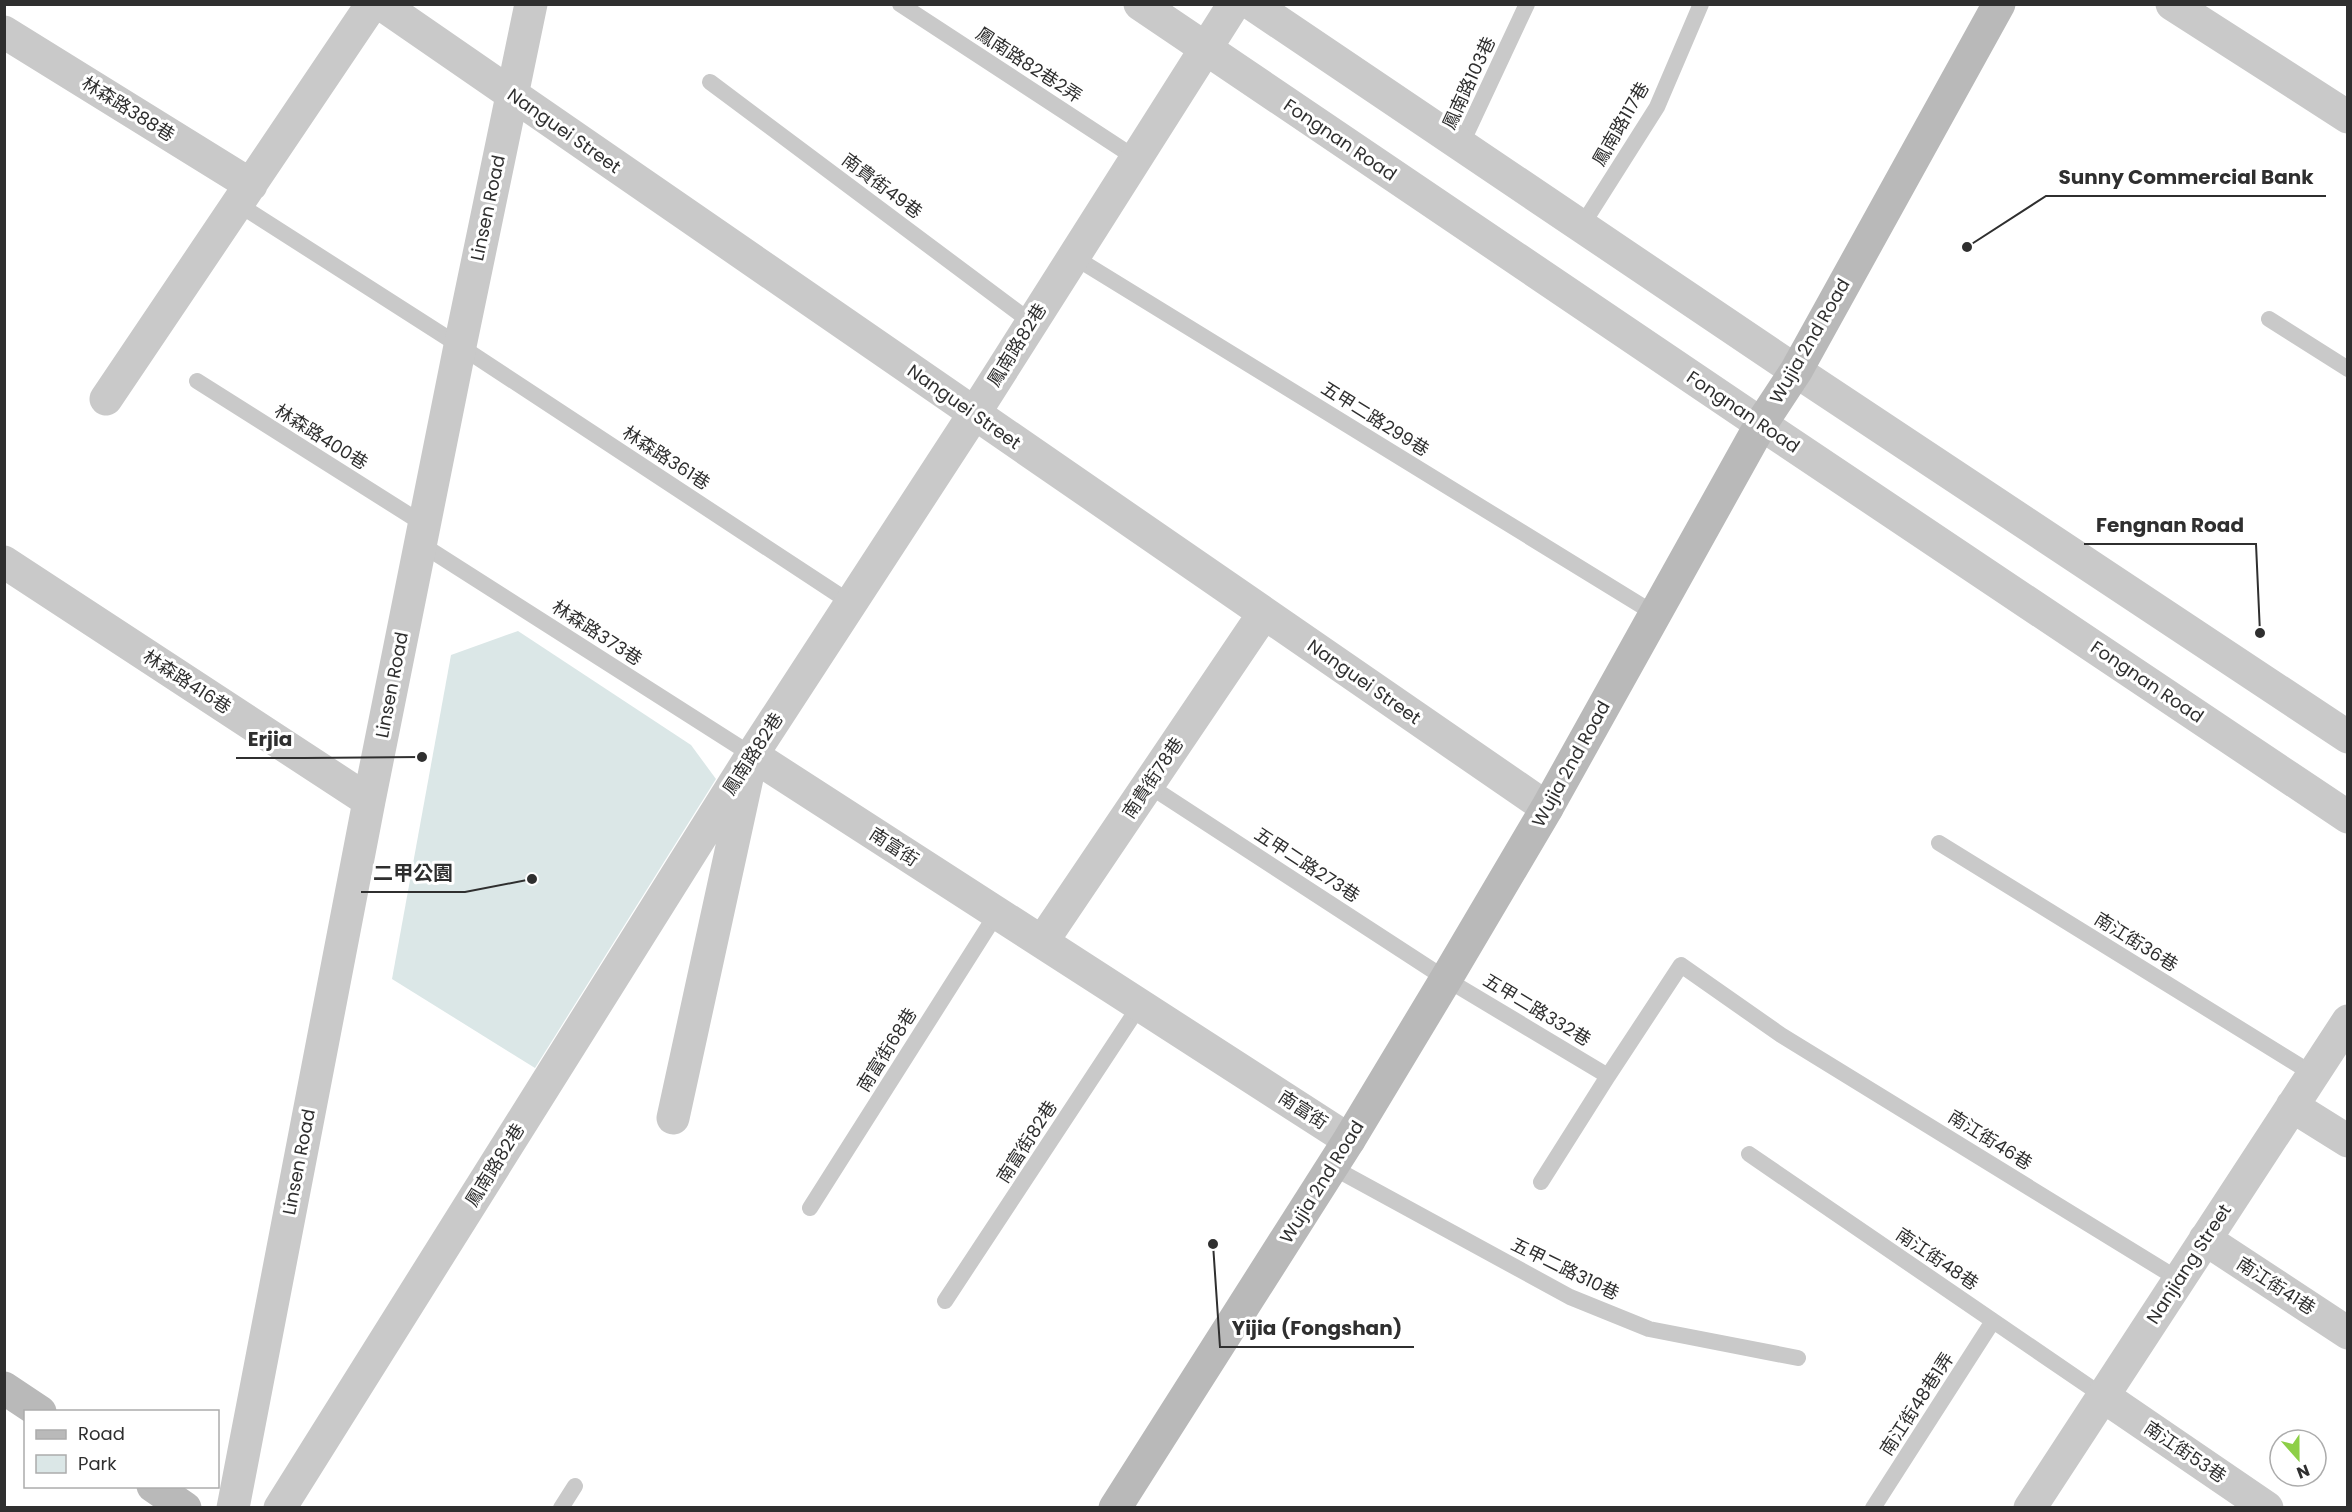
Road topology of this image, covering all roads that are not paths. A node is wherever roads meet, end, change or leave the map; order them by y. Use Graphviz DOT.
graph roads {
  1 [pos="372,4"];
  2 [pos="381,4"];
  3 [pos="531,4"];
  4 [pos="900,4"];
  5 [pos="1140,4"];
  6 [pos="1234,4"];
  7 [pos="1252,4"];
  8 [pos="1527,4"];
  9 [pos="1701,4"];
  10 [pos="1999,4"];
  11 [pos="2172,4"];
  12 [pos="4,32"];
  13 [pos="1206,49"];
  14 [pos="710,82"];
  15 [pos="511,94"];
  16 [pos="2348,117"];
  17 [pos="1461,145"];
  18 [pos="1137,159"];
  19 [pos="244,195"];
  20 [pos="1581,227"];
  21 [pos="1074,257"];
  22 [pos="2269,319"];
  23 [pos="1031,322"];
  24 [pos="460,346"];
  25 [pos="2348,369"];
  26 [pos="1796,371"];
  27 [pos="197,381"];
  28 [pos="106,399"];
  29 [pos="974,414"];
  30 [pos="1761,424"];
  31 [pos="423,535"];
  32 [pos="4,562"];
  33 [pos="851,603"];
  34 [pos="1264,613"];
  35 [pos="1655,614"];
  36 [pos="2348,737"];
  37 [pos="752,755"];
  38 [pos="1148,785"];
  39 [pos="369,801"];
  40 [pos="1547,808"];
  41 [pos="2348,817"];
  42 [pos="1939,843"];
  43 [pos="997,913"];
  44 [pos="1042,942"];
  45 [pos="1446,978"];
  46 [pos="1140,1005"];
  47 [pos="2348,1021"];
  48 [pos="2313,1074"];
  49 [pos="1608,1076"];
  50 [pos="2292,1106"];
  51 [pos="673,1118"];
  52 [pos="1349,1140"];
  53 [pos="2348,1141"];
  54 [pos="1749,1154"];
  55 [pos="1332,1167"];
  56 [pos="1541,1182"];
  57 [pos="810,1208"];
  58 [pos="2205,1239"];
  59 [pos="2178,1279"];
  60 [pos="945,1301"];
  61 [pos="1993,1321"];
  62 [pos="2348,1333"];
  63 [pos="1798,1358"];
  64 [pos="4,1388"];
  65 [pos="2103,1396"];
  66 [pos="37,1410"];
  67 [pos="575,1486"];
  68 [pos="156,1488"];
  69 [pos="185,1508"];
  70 [pos="233,1508"];
  71 [pos="280,1508"];
  72 [pos="561,1508"];
  73 [pos="1115,1508"];
  74 [pos="1873,1508"];
  75 [pos="2030,1508"];
  76 [pos="2267,1508"];
  1 -- 19 [label="street"];
  2 -- 15 [label="street, Nanguei Street"];
  3 -- 15 [label="street, Linsen Road"];
  4 -- 18 [label="lane, 鳳南路82巷2弄"];
  5 -- 13 [label="street, Fongnan Road"];
  6 -- 13 [label="street, 鳳南路82巷"];
  7 -- 17 [label="street"];
  8 -- 17 [label="lane, 鳳南路103巷"];
  9 -- 20 [label="lane, 鳳南路117巷"];
  10 -- 26 [label="main road, Wujia 2nd Road"];
  11 -- 16 [label="street"];
  12 -- 19 [label="street, 林森路388巷"];
  13 -- 18 [label="street, 鳳南路82巷"];
  13 -- 30 [label="street, Fongnan Road"];
  14 -- 23 [label="lane, 南貴街49巷"];
  15 -- 24 [label="street, Linsen Road"];
  15 -- 29 [label="street, Nanguei Street"];
  17 -- 20 [label="street"];
  18 -- 21 [label="street, 鳳南路82巷"];
  19 -- 24 [label="lane, 林森路388巷"];
  19 -- 28 [label="street"];
  20 -- 26 [label="street"];
  21 -- 23 [label="street, 鳳南路82巷"];
  21 -- 35 [label="lane, 五甲二路299巷"];
  22 -- 25 [label="lane"];
  23 -- 29 [label="street, 鳳南路82巷"];
  24 -- 31 [label="street, Linsen Road"];
  24 -- 33 [label="lane, 林森路361巷"];
  26 -- 30 [label="main road, Wujia 2nd Road"];
  26 -- 36 [label="street"];
  27 -- 31 [label="lane, 林森路400巷"];
  29 -- 33 [label="street, 鳳南路82巷"];
  29 -- 34 [label="street, Nanguei Street"];
  30 -- 35 [label="main road, Wujia 2nd Road"];
  30 -- 41 [label="street, Fongnan Road"];
  31 -- 37 [label="lane, 林森路373巷"];
  31 -- 39 [label="street, Linsen Road"];
  32 -- 39 [label="street, 林森路416巷"];
  33 -- 37 [label="street, 鳳南路82巷"];
  34 -- 38 [label="street, 南貴街78巷"];
  34 -- 40 [label="street, Nanguei Street"];
  35 -- 40 [label="main road, Wujia 2nd Road"];
  37 -- 43 [label="street, 南富街"];
  37 -- 51 [label="street"];
  37 -- 71 [label="street, 鳳南路82巷"];
  38 -- 44 [label="street, 南貴街78巷"];
  38 -- 45 [label="lane, 五甲二路273巷"];
  39 -- 70 [label="street, Linsen Road"];
  40 -- 45 [label="main road, Wujia 2nd Road"];
  42 -- 48 [label="lane, 南江街36巷"];
  43 -- 44 [label="street, 南富街"];
  43 -- 57 [label="lane, 南富街68巷"];
  44 -- 46 [label="street, 南富街"];
  45 -- 49 [label="lane, 五甲二路332巷"];
  45 -- 52 [label="main road, Wujia 2nd Road"];
  46 -- 52 [label="street, 南富街"];
  46 -- 60 [label="lane, 南富街82巷"];
  47 -- 48 [label="street, Nanjiang Street"];
  48 -- 50 [label="street, Nanjiang Street"];
  49 -- 56 [label="lane"];
  49 -- 59 [label="lane, 南江街46巷"];
  50 -- 53 [label="street"];
  50 -- 58 [label="street, Nanjiang Street"];
  52 -- 55 [label="main road, Wujia 2nd Road"];
  54 -- 61 [label="lane, 南江街48巷"];
  55 -- 63 [label="lane, 五甲二路310巷"];
  55 -- 73 [label="main road, Wujia 2nd Road"];
  58 -- 59 [label="street, Nanjiang Street"];
  58 -- 62 [label="street, 南江街41巷"];
  59 -- 65 [label="street, Nanjiang Street"];
  61 -- 65 [label="lane, 南江街48巷"];
  61 -- 74 [label="lane, 南江街48巷1弄"];
  64 -- 66 [label="main road"];
  65 -- 75 [label="street, Nanjiang Street"];
  65 -- 76 [label="street, 南江街53巷"];
  67 -- 72 [label="lane"];
  68 -- 69 [label="main road"];
}
